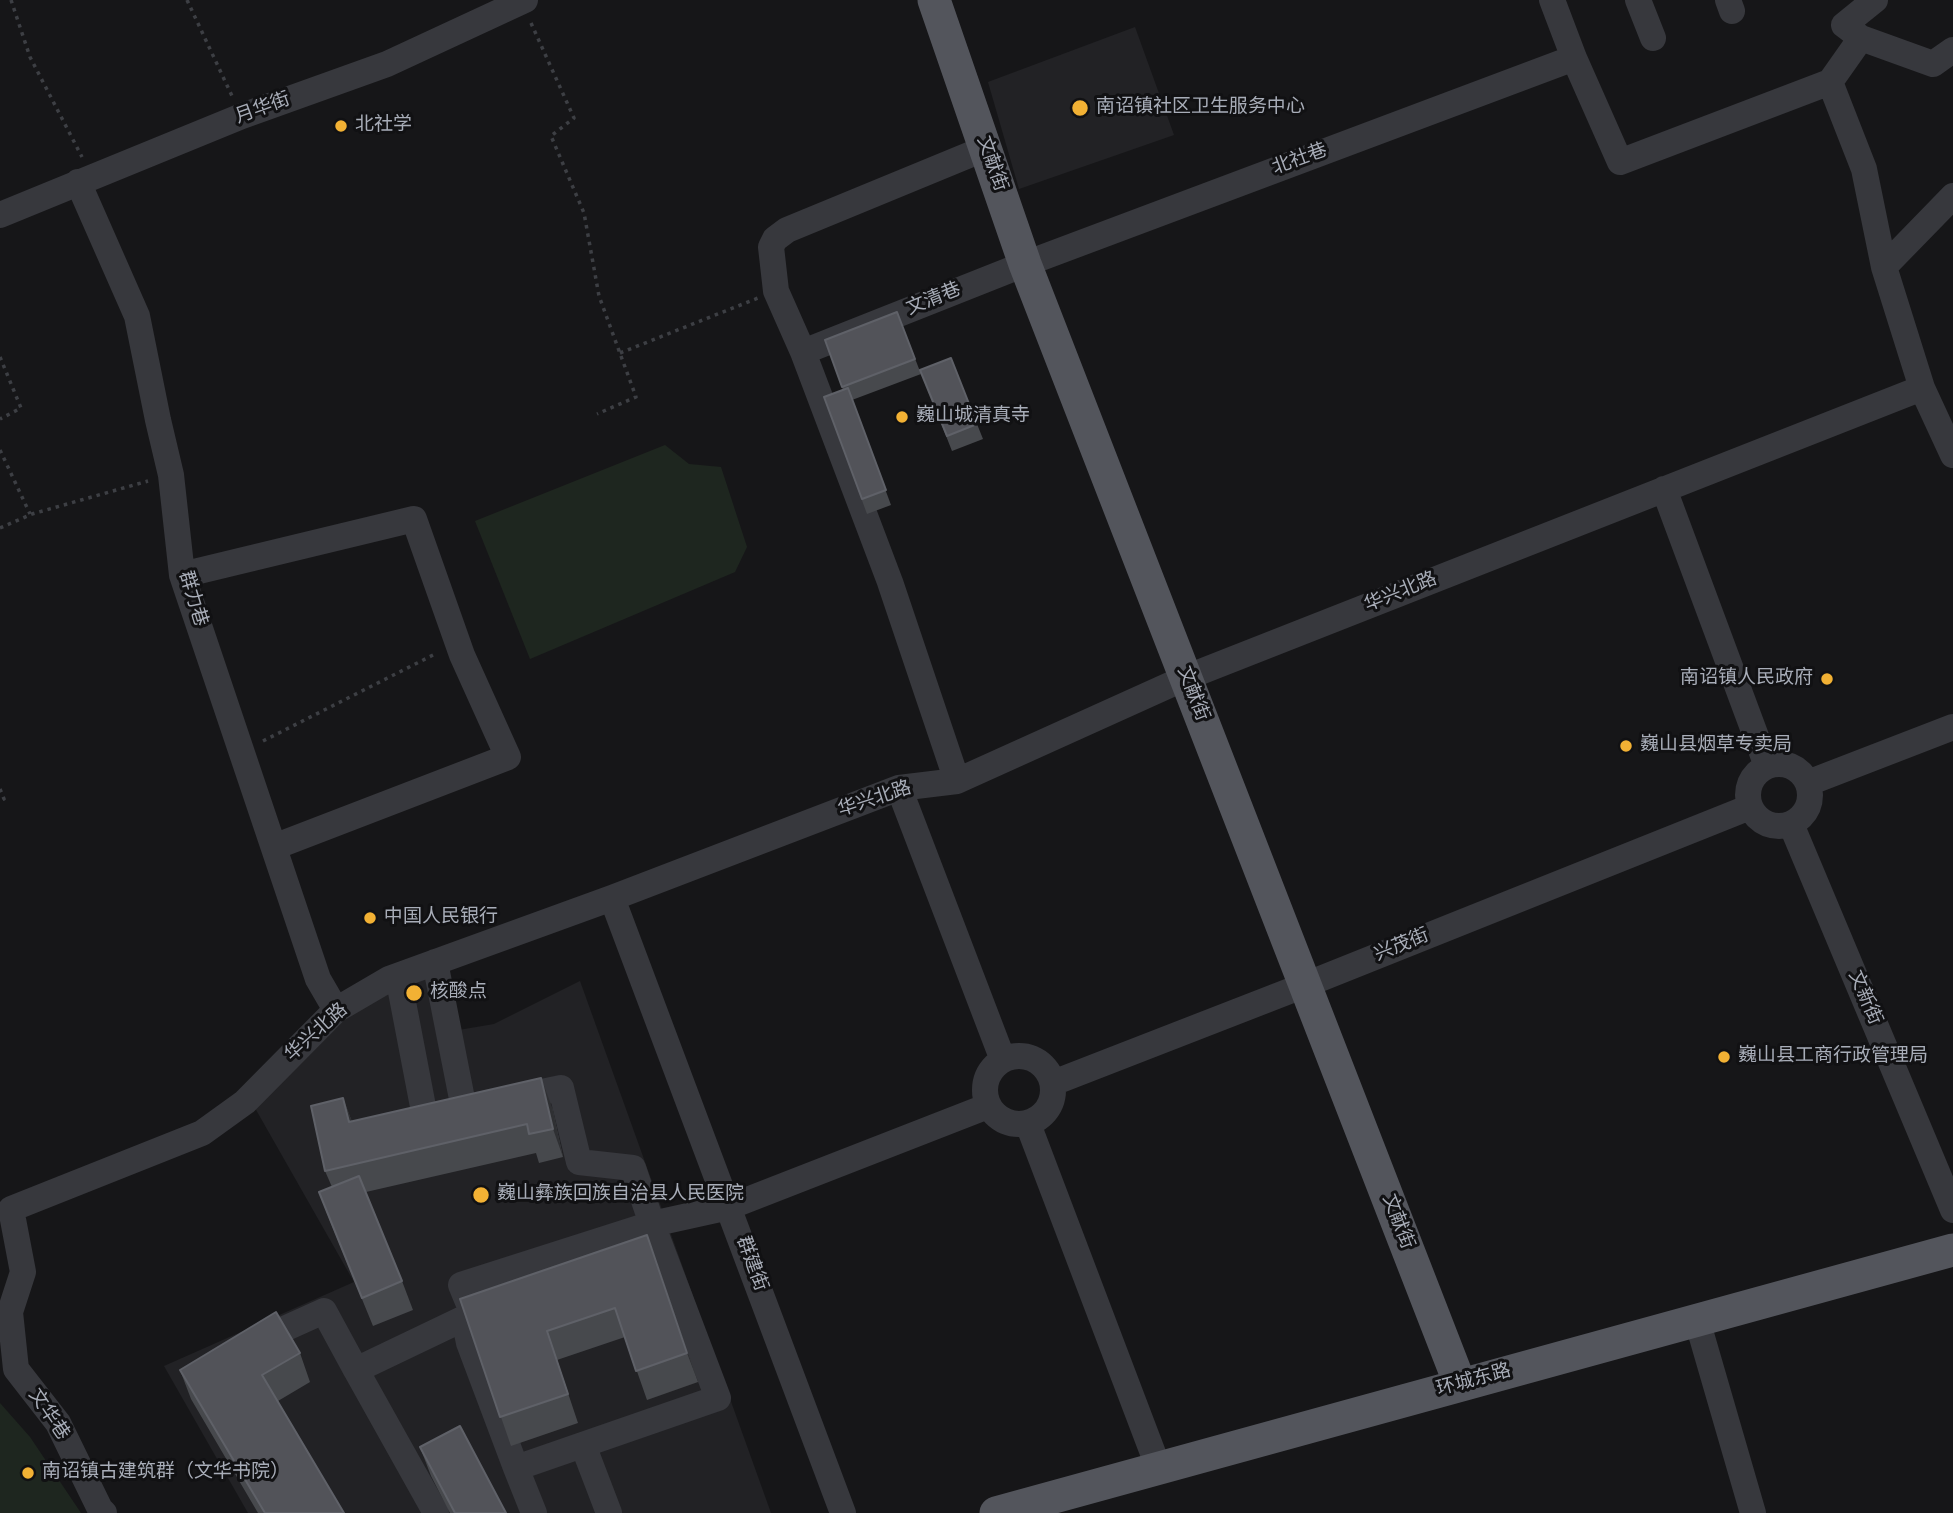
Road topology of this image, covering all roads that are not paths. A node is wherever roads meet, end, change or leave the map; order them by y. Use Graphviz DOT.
graph roads {
  1 [pos="934,0"];
  2 [pos="1552,0"];
  3 [pos="1638,0"];
  4 [pos="1875,0"];
  5 [pos="523,1"];
  6 [pos="1653,38"];
  7 [pos="1861,38"];
  8 [pos="1953,50"];
  9 [pos="1574,58"];
  10 [pos="1830,82"];
  11 [pos="986,148"];
  12 [pos="85,179"];
  13 [pos="1953,196"];
  14 [pos="0,215"];
  15 [pos="1026,264"];
  16 [pos="1884,267"];
  17 [pos="803,352"];
  18 [pos="1922,388"];
  19 [pos="1953,455"];
  20 [pos="1664,489"];
  21 [pos="182,575"];
  22 [pos="1185,678"];
  23 [pos="1953,727"];
  24 [pos="1767,766"];
  25 [pos="957,781"];
  26 [pos="1808,783"];
  27 [pos="899,788"];
  28 [pos="1750,807"];
  29 [pos="1791,824"];
  30 [pos="274,847"];
  31 [pos="612,898"];
  32 [pos="435,962"];
  33 [pos="398,976"];
  34 [pos="1305,985"];
  35 [pos="336,1010"];
  36 [pos="1003,1060"];
  37 [pos="1053,1083"];
  38 [pos="988,1106"];
  39 [pos="464,1109"];
  40 [pos="1028,1124"];
  41 [pos="729,1207"];
  42 [pos="1953,1210"];
  43 [pos="652,1224"];
  44 [pos="1953,1250"];
  45 [pos="5,1314"];
  46 [pos="473,1314"];
  47 [pos="1697,1320"];
  48 [pos="237,1350"];
  49 [pos="356,1370"];
  50 [pos="1460,1384"];
  51 [pos="583,1445"];
  52 [pos="516,1468"];
  53 [pos="1159,1469"];
  54 [pos="104,1513"];
  55 [pos="436,1513"];
  56 [pos="534,1513"];
  57 [pos="609,1513"];
  58 [pos="843,1513"];
  59 [pos="996,1513"];
  60 [pos="1753,1513"];
  1 -- 11 [label="main road, 文献街"];
  2 -- 9 [label="street"];
  3 -- 6 [label="street"];
  4 -- 7 [label="street"];
  5 -- 12 [label="street, 月华街"];
  7 -- 8 [label="street"];
  7 -- 10 [label="street"];
  9 -- 10 [label="street"];
  9 -- 15 [label="street, 北社巷"];
  10 -- 16 [label="street"];
  11 -- 15 [label="main road, 文献街"];
  11 -- 17 [label="street"];
  12 -- 14 [label="street, 月华街"];
  12 -- 21 [label="street, 群力巷"];
  13 -- 16 [label="street"];
  15 -- 17 [label="street, 文清巷"];
  15 -- 22 [label="main road, 文献街"];
  16 -- 18 [label="street"];
  17 -- 25 [label="street"];
  18 -- 19 [label="street"];
  18 -- 20 [label="street, 华兴北路"];
  20 -- 22 [label="street, 华兴北路"];
  20 -- 24 [label="street"];
  21 -- 30 [label="street, 群力巷"];
  21 -- 30 [label="street"];
  22 -- 25 [label="street, 华兴北路"];
  22 -- 34 [label="main road, 文献街"];
  23 -- 26 [label="street"];
  24 -- 26 [label="street"];
  24 -- 28 [label="street"];
  25 -- 27 [label="street, 华兴北路"];
  26 -- 29 [label="street"];
  27 -- 31 [label="street, 华兴北路"];
  27 -- 36 [label="street"];
  28 -- 29 [label="street"];
  28 -- 34 [label="street, 兴茂街"];
  29 -- 42 [label="street, 文新街"];
  30 -- 35 [label="street, 群力巷"];
  31 -- 32 [label="street, 华兴北路"];
  31 -- 41 [label="street, 群建街"];
  32 -- 33 [label="street, 华兴北路"];
  32 -- 39 [label="street"];
  33 -- 35 [label="street, 华兴北路"];
  33 -- 39 [label="street"];
  34 -- 37 [label="street, 兴茂街"];
  34 -- 50 [label="main road, 文献街"];
  35 -- 45 [label="street, 华兴北路"];
  36 -- 37 [label="street"];
  36 -- 38 [label="street"];
  37 -- 40 [label="street"];
  38 -- 40 [label="street"];
  38 -- 41 [label="street"];
  39 -- 43 [label="street"];
  40 -- 53 [label="street"];
  41 -- 43 [label="street"];
  41 -- 58 [label="street, 群建街"];
  43 -- 46 [label="street"];
  43 -- 51 [label="street"];
  44 -- 47 [label="main road, 环城东路"];
  45 -- 54 [label="street, 文华巷"];
  46 -- 49 [label="street"];
  46 -- 52 [label="street"];
  47 -- 50 [label="main road, 环城东路"];
  47 -- 60 [label="street"];
  48 -- 49 [label="street"];
  49 -- 55 [label="street"];
  50 -- 53 [label="main road, 环城东路"];
  51 -- 52 [label="street"];
  51 -- 57 [label="street"];
  52 -- 56 [label="street"];
  53 -- 59 [label="main road, 环城东路"];
}
